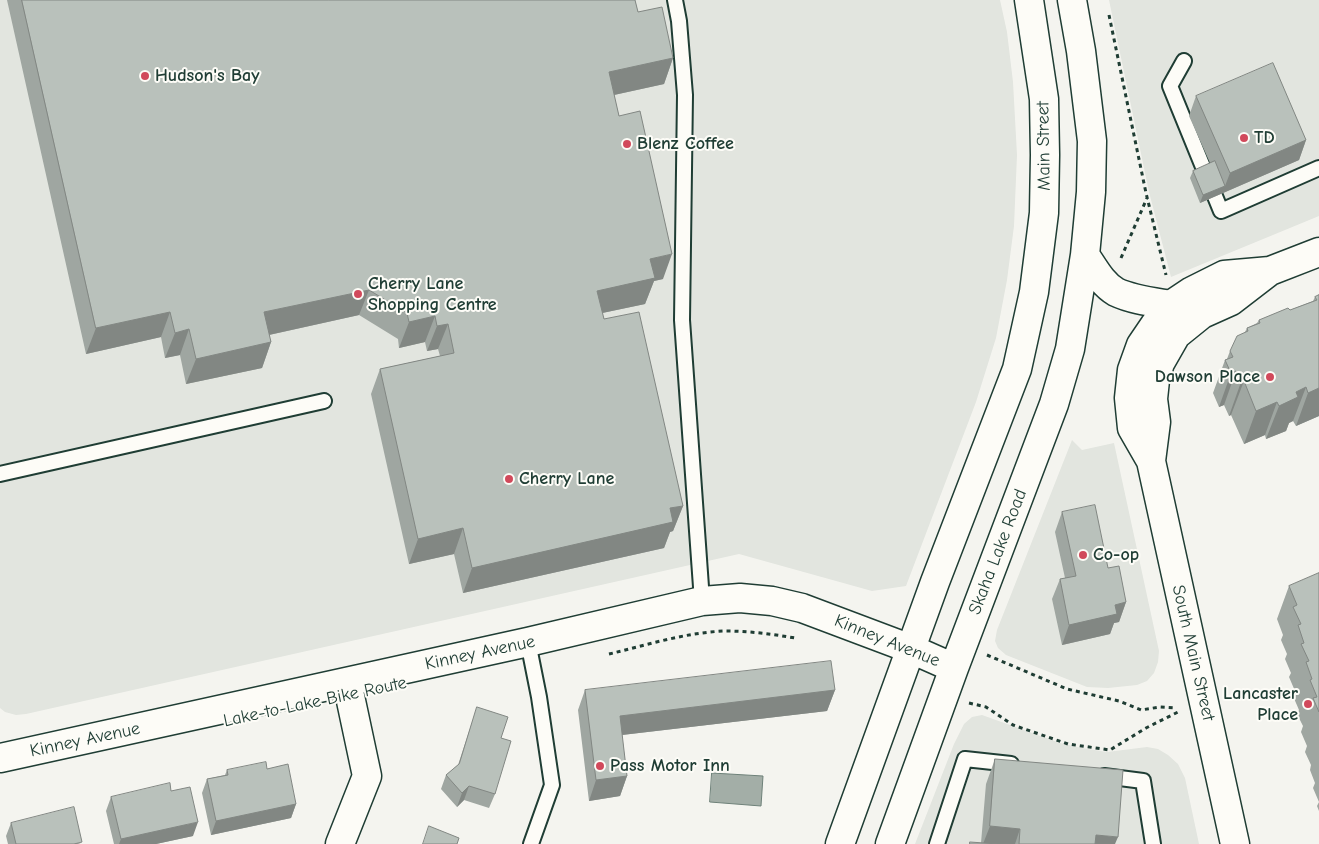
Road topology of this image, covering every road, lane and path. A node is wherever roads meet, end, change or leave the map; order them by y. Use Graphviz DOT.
graph roads {
  1 [pos="676,0"];
  2 [pos="1029,0"];
  3 [pos="1072,0"];
  4 [pos="1109,15"];
  5 [pos="1184,61"];
  6 [pos="1319,168"];
  7 [pos="1148,198"];
  8 [pos="1319,252"];
  9 [pos="1086,255"];
  10 [pos="1110,286"];
  11 [pos="1168,320"];
  12 [pos="324,401"];
  13 [pos="0,474"];
  14 [pos="702,601"];
  15 [pos="797,638"];
  16 [pos="528,642"];
  17 [pos="911,649"];
  18 [pos="602,656"];
  19 [pos="954,668"];
  20 [pos="347,682"];
  21 [pos="944,696"];
  22 [pos="1183,709"];
  23 [pos="0,758"];
  24 [pos="1024,766"];
  25 [pos="1093,775"];
  26 [pos="340,844"];
  27 [pos="531,844"];
  28 [pos="840,844"];
  29 [pos="890,844"];
  30 [pos="937,844"];
  31 [pos="1153,844"];
  32 [pos="1235,844"];
  1 -- 14 [label="lane"];
  2 -- 17 [label="main road, Main Street"];
  3 -- 9 [label="main road"];
  4 -- 7 [label="path"];
  5 -- 6 [label="lane"];
  7 -- 10 [label="path"];
  7 -- 11 [label="path"];
  8 -- 11 [label="main road"];
  9 -- 10 [label="main road"];
  9 -- 19 [label="main road, Skaha Lake Road"];
  10 -- 11 [label="main road"];
  11 -- 32 [label="main road, South Main Street"];
  12 -- 13 [label="lane"];
  14 -- 16 [label="main road, Kinney Avenue"];
  14 -- 17 [label="main road, Kinney Avenue"];
  15 -- 18 [label="path"];
  16 -- 20 [label="main road, Kinney Avenue"];
  16 -- 27 [label="lane"];
  17 -- 19 [label="main road, Kinney Avenue"];
  17 -- 28 [label="main road"];
  19 -- 21 [label="main road, Skaha Lake Road"];
  20 -- 23 [label="main road, Kinney Avenue"];
  20 -- 26 [label="main road"];
  21 -- 22 [label="path"];
  21 -- 29 [label="main road, Skaha Lake Road"];
  24 -- 30 [label="lane"];
  25 -- 31 [label="lane"];
}
